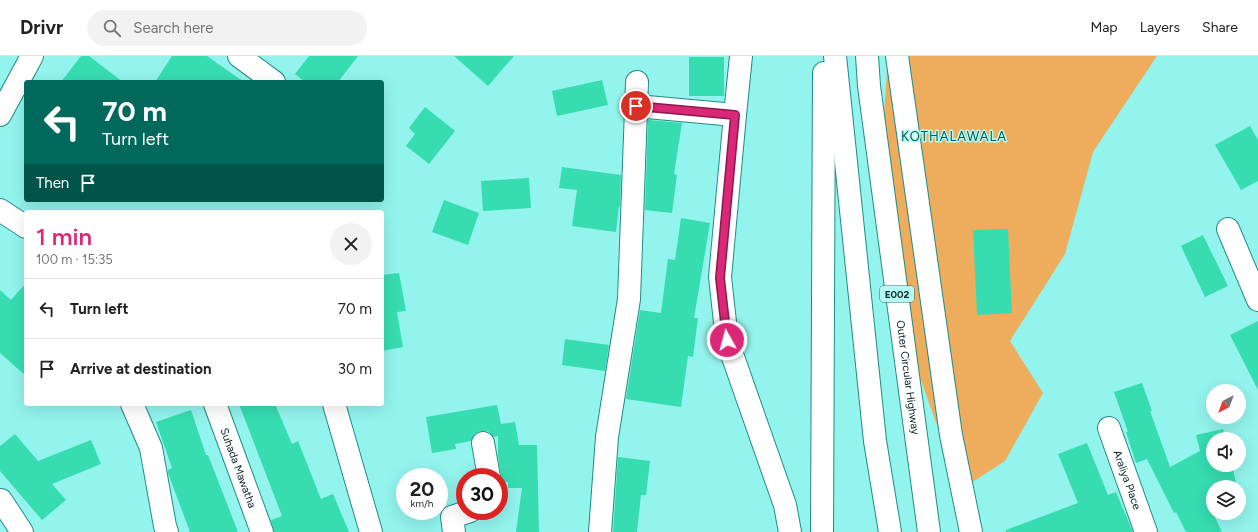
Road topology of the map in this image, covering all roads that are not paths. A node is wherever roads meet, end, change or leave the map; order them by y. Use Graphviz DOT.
graph roads {
  1 [pos="32,56"];
  2 [pos="239,56"];
  3 [pos="741,56"];
  4 [pos="824,56"];
  5 [pos="835,56"];
  6 [pos="867,56"];
  7 [pos="897,56"];
  8 [pos="271,80"];
  9 [pos="637,82"];
  10 [pos="636,106"];
  11 [pos="0,115"];
  12 [pos="735,115"];
  13 [pos="0,210"];
  14 [pos="24,226"];
  15 [pos="1228,229"];
  16 [pos="1258,300"];
  17 [pos="133,406"];
  18 [pos="217,406"];
  19 [pos="335,406"];
  20 [pos="1109,428"];
  21 [pos="483,443"];
  22 [pos="488,468"];
  23 [pos="1,500"];
  24 [pos="456,516"];
  25 [pos="22,532"];
  26 [pos="167,532"];
  27 [pos="262,532"];
  28 [pos="371,532"];
  29 [pos="454,532"];
  30 [pos="600,532"];
  31 [pos="790,532"];
  32 [pos="822,532"];
  33 [pos="890,532"];
  34 [pos="929,532"];
  35 [pos="971,532"];
  36 [pos="1146,532"];
  1 -- 11 [label="main road"];
  2 -- 8 [label="main road"];
  3 -- 12 [label="main road"];
  4 -- 32 [label="main road"];
  5 -- 33 [label="main road"];
  6 -- 34 [label="main road, Outer Circular Highway / E002"];
  7 -- 35 [label="main road"];
  9 -- 10 [label="main road"];
  10 -- 12 [label="main road"];
  10 -- 30 [label="main road"];
  12 -- 31 [label="main road"];
  13 -- 14 [label="main road"];
  15 -- 16 [label="main road"];
  17 -- 26 [label="main road"];
  18 -- 27 [label="main road, Suhada Mawatha"];
  19 -- 28 [label="main road"];
  20 -- 36 [label="main road, Araliya Place"];
  21 -- 22 [label="main road"];
  23 -- 25 [label="main road"];
  24 -- 29 [label="main road"];
}
